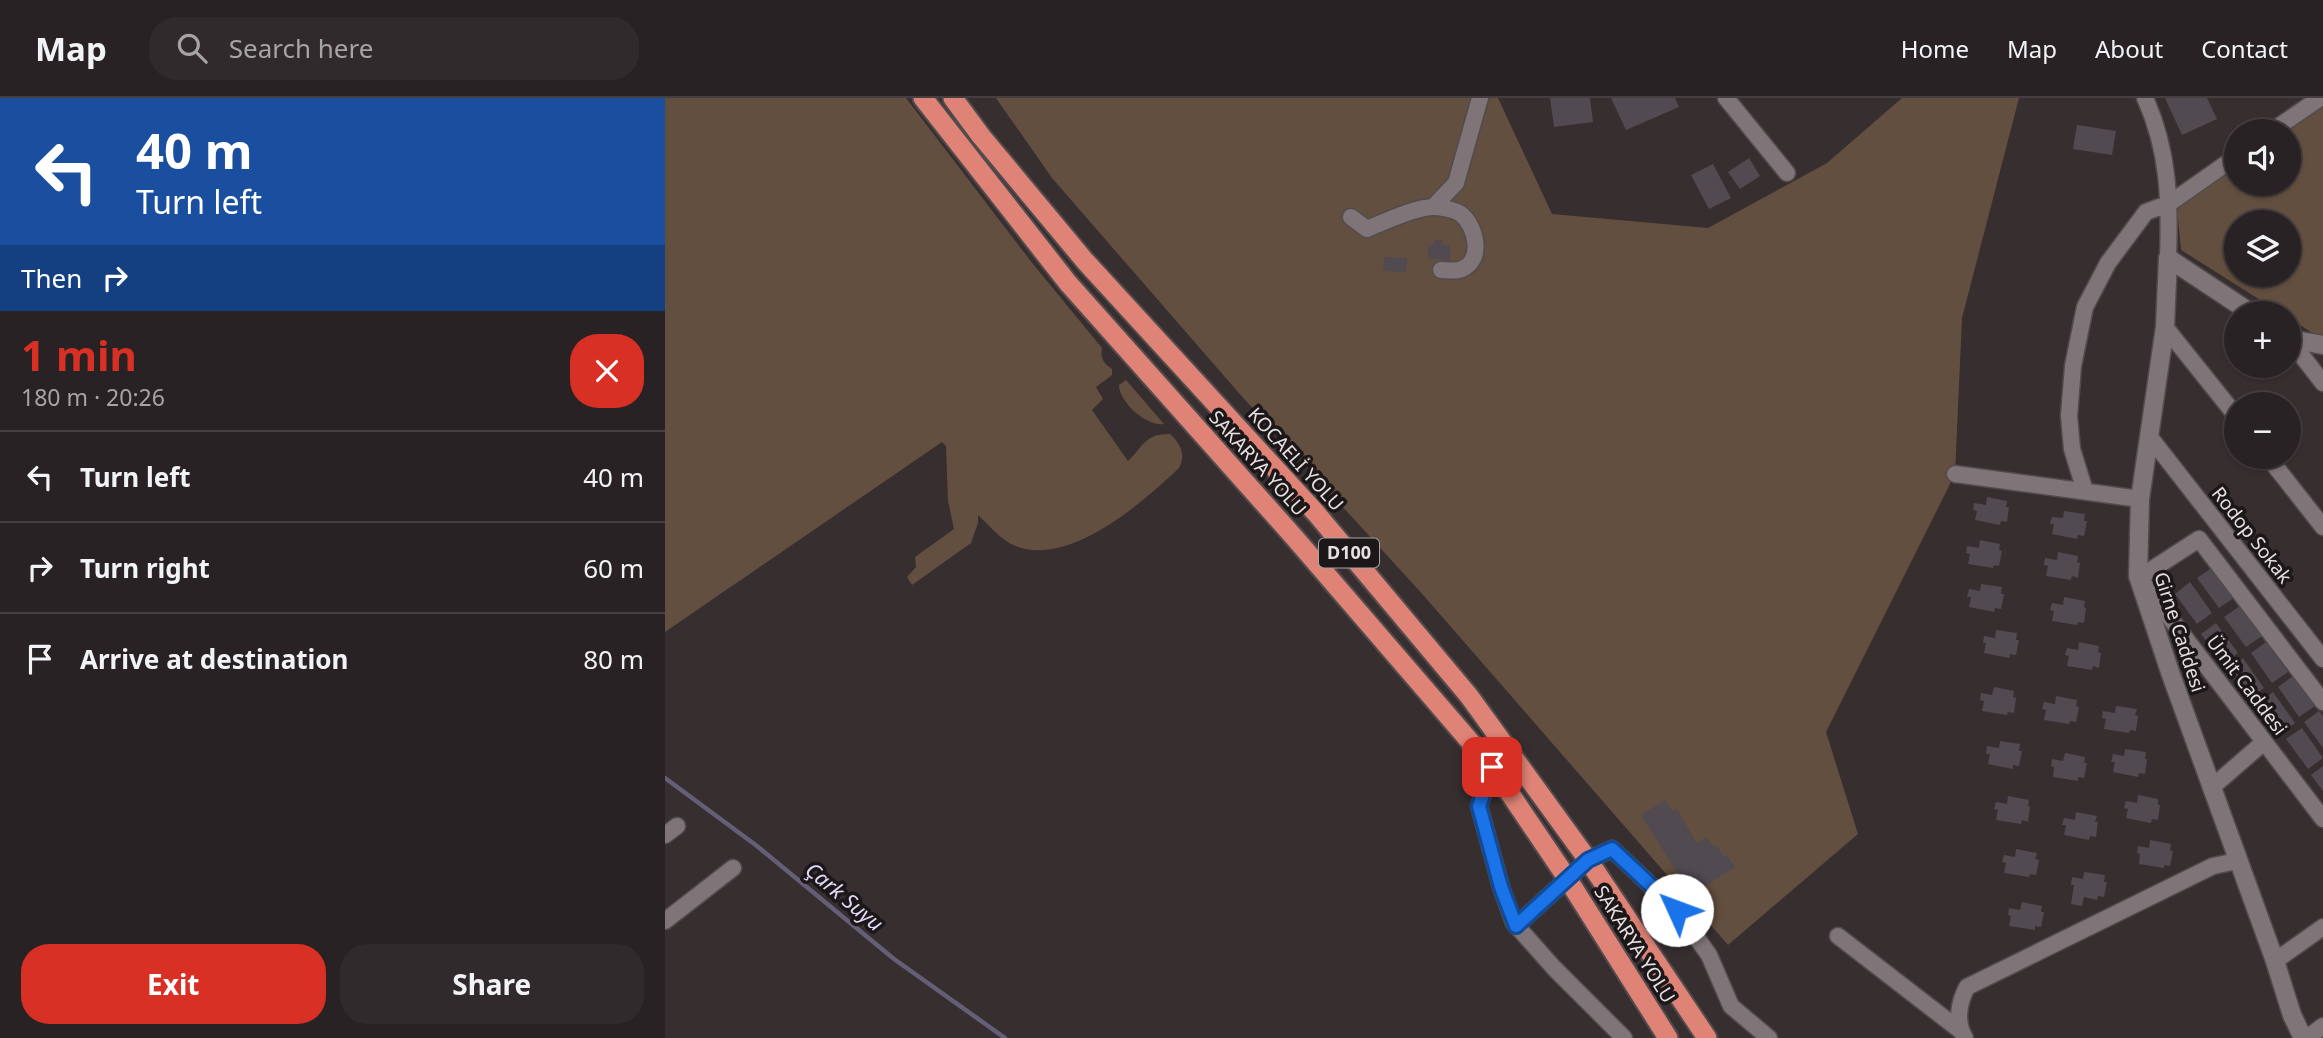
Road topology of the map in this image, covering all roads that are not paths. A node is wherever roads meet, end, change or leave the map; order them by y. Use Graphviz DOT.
graph roads {
  1 [pos="923,98"];
  2 [pos="953,98"];
  3 [pos="1480,98"];
  4 [pos="1725,98"];
  5 [pos="2145,98"];
  6 [pos="2320,98"];
  7 [pos="2289,119"];
  8 [pos="2224,165"];
  9 [pos="1787,173"];
  10 [pos="2170,203"];
  11 [pos="1434,206"];
  12 [pos="1351,217"];
  13 [pos="2168,258"];
  14 [pos="1441,270"];
  15 [pos="2233,301"];
  16 [pos="2165,327"];
  17 [pos="2301,341"];
  18 [pos="2323,345"];
  19 [pos="2301,355"];
  20 [pos="2323,383"];
  21 [pos="2224,401"];
  22 [pos="2149,436"];
  23 [pos="2277,469"];
  24 [pos="1955,474"];
  25 [pos="2085,491"];
  26 [pos="2140,499"];
  27 [pos="2323,527"];
  28 [pos="2138,576"];
  29 [pos="2323,659"];
  30 [pos="2323,702"];
  31 [pos="2264,742"];
  32 [pos="1492,767"];
  33 [pos="2211,788"];
  34 [pos="2323,819"];
  35 [pos="1588,860"];
  36 [pos="2237,861"];
  37 [pos="733,868"];
  38 [pos="1567,878"];
  39 [pos="665,921"];
  40 [pos="1516,926"];
  41 [pos="2323,927"];
  42 [pos="1838,936"];
  43 [pos="2275,961"];
  44 [pos="2323,1026"];
  45 [pos="1963,1034"];
  46 [pos="1624,1038"];
  47 [pos="1668,1038"];
  48 [pos="1707,1038"];
  49 [pos="1769,1038"];
  50 [pos="2305,1038"];
  1 -- 32 [label="highway, SAKARYA YOLU / D100"];
  2 -- 35 [label="highway, KOCAELİ YOLU / D100"];
  3 -- 11 [label="street"];
  4 -- 9 [label="street"];
  5 -- 10 [label="street, Girne Caddesi"];
  6 -- 7 [label="street"];
  8 -- 10 [label="street"];
  10 -- 13 [label="street, Girne Caddesi"];
  10 -- 25 [label="street"];
  11 -- 12 [label="street"];
  11 -- 14 [label="street"];
  13 -- 15 [label="street"];
  13 -- 16 [label="street, Girne Caddesi"];
  16 -- 21 [label="street"];
  16 -- 22 [label="street, Girne Caddesi"];
  17 -- 18 [label="street"];
  19 -- 20 [label="street"];
  22 -- 26 [label="street, Girne Caddesi"];
  22 -- 29 [label="street, Rodop Sokak"];
  23 -- 27 [label="street"];
  24 -- 25 [label="street"];
  25 -- 26 [label="street"];
  26 -- 28 [label="street, Girne Caddesi"];
  28 -- 30 [label="street"];
  28 -- 31 [label="street, Ümit Caddesi"];
  28 -- 33 [label="street, Girne Caddesi"];
  31 -- 33 [label="street"];
  31 -- 34 [label="street, Ümit Caddesi"];
  32 -- 38 [label="highway, SAKARYA YOLU / D100"];
  32 -- 40 [label="street"];
  33 -- 36 [label="street, Girne Caddesi"];
  35 -- 38 [label="street"];
  35 -- 48 [label="highway, KOCAELİ YOLU / D100"];
  35 -- 49 [label="street"];
  36 -- 43 [label="street, Girne Caddesi"];
  36 -- 45 [label="street"];
  37 -- 39 [label="street"];
  38 -- 40 [label="street"];
  38 -- 47 [label="highway, SAKARYA YOLU / D100"];
  40 -- 46 [label="street"];
  41 -- 43 [label="street"];
  42 -- 45 [label="street"];
  43 -- 50 [label="street, Girne Caddesi"];
  44 -- 50 [label="street"];
}
